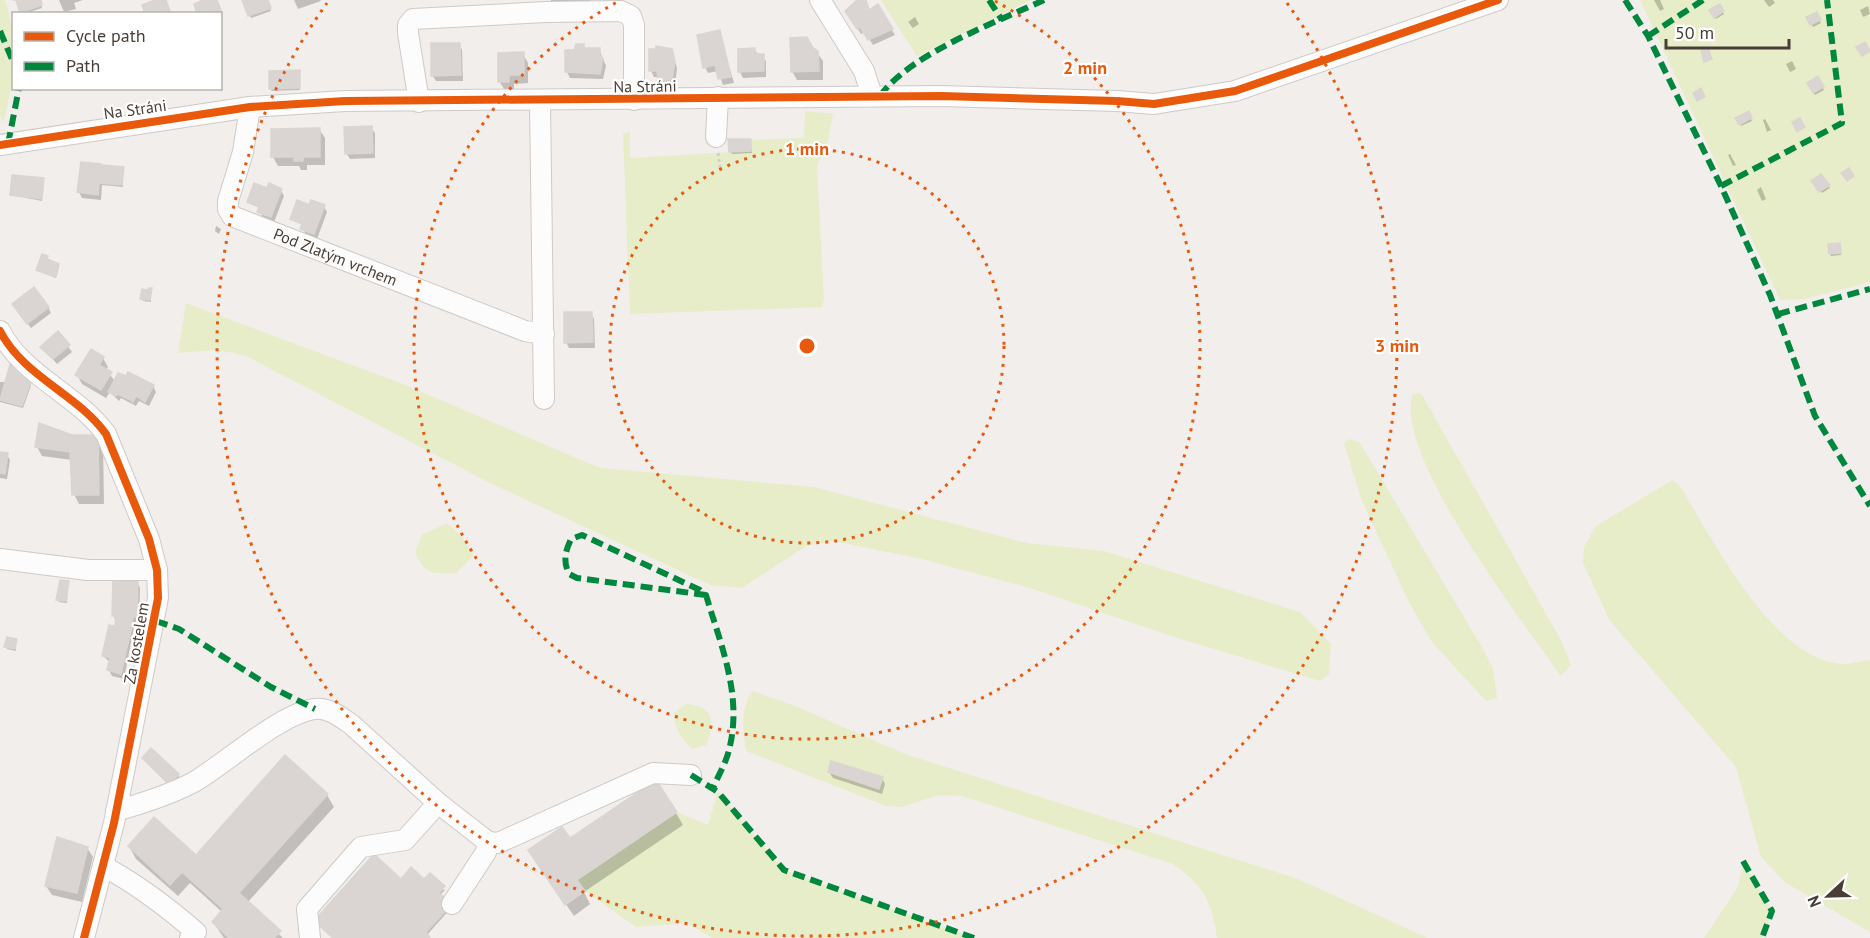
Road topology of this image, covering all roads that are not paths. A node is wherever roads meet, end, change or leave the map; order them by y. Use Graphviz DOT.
graph roads {
  1 [pos="820,0"];
  2 [pos="1498,0"];
  3 [pos="872,96"];
  4 [pos="718,97"];
  5 [pos="634,100"];
  6 [pos="540,101"];
  7 [pos="418,102"];
  8 [pos="250,107"];
  9 [pos="716,137"];
  10 [pos="0,146"];
  11 [pos="0,331"];
  12 [pos="544,334"];
  13 [pos="544,399"];
  14 [pos="0,560"];
  15 [pos="157,570"];
  16 [pos="691,775"];
  17 [pos="438,803"];
  18 [pos="117,812"];
  19 [pos="488,842"];
  20 [pos="103,866"];
  21 [pos="452,904"];
  22 [pos="84,938"];
  23 [pos="190,938"];
  24 [pos="310,938"];
  1 -- 3 [label="street"];
  2 -- 3 [label="street, Na Stráni"];
  3 -- 4 [label="street, Na Stráni"];
  4 -- 5 [label="street, Na Stráni"];
  4 -- 9 [label="street"];
  5 -- 6 [label="street, Na Stráni"];
  5 -- 7 [label="street, Na Stráni"];
  6 -- 7 [label="street, Na Stráni"];
  6 -- 12 [label="street"];
  7 -- 8 [label="street, Na Stráni"];
  8 -- 10 [label="street, Na Stráni"];
  8 -- 12 [label="street, Pod Zlatým vrchem"];
  11 -- 15 [label="street, Za kostelem"];
  12 -- 13 [label="street"];
  14 -- 15 [label="street"];
  15 -- 18 [label="street, Za kostelem"];
  16 -- 19 [label="street"];
  17 -- 18 [label="street"];
  17 -- 19 [label="street"];
  17 -- 24 [label="street"];
  18 -- 20 [label="street, Za kostelem"];
  19 -- 21 [label="street"];
  20 -- 22 [label="street, Za kostelem"];
  20 -- 23 [label="street"];
}
